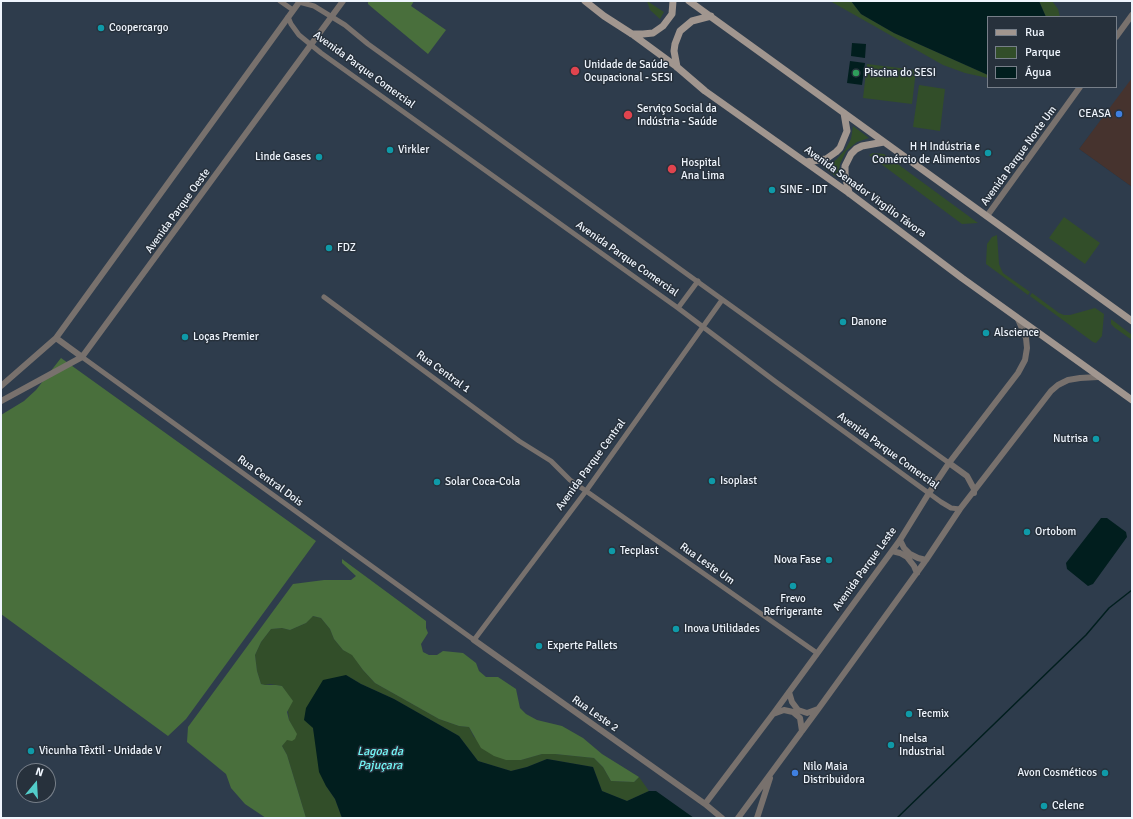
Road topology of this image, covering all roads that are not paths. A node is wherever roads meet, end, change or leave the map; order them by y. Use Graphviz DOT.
graph roads {
  1 [pos="280,1"];
  2 [pos="343,1"];
  3 [pos="585,1"];
  4 [pos="673,1"];
  5 [pos="689,1"];
  6 [pos="299,2"];
  7 [pos="293,10"];
  8 [pos="1132,15"];
  9 [pos="332,16"];
  10 [pos="711,16"];
  11 [pos="288,17"];
  12 [pos="632,34"];
  13 [pos="1117,36"];
  14 [pos="311,45"];
  15 [pos="677,67"];
  16 [pos="1079,88"];
  17 [pos="844,113"];
  18 [pos="884,142"];
  19 [pos="806,162"];
  20 [pos="850,193"];
  21 [pos="987,216"];
  22 [pos="698,281"];
  23 [pos="324,297"];
  24 [pos="722,300"];
  25 [pos="678,308"];
  26 [pos="1018,319"];
  27 [pos="1132,321"];
  28 [pos="703,326"];
  29 [pos="56,338"];
  30 [pos="82,357"];
  31 [pos="1098,377"];
  32 [pos="1,386"];
  33 [pos="1132,400"];
  34 [pos="1,401"];
  35 [pos="949,463"];
  36 [pos="586,491"];
  37 [pos="929,493"];
  38 [pos="974,493"];
  39 [pos="960,509"];
  40 [pos="900,540"];
  41 [pos="892,551"];
  42 [pos="926,560"];
  43 [pos="917,573"];
  44 [pos="474,640"];
  45 [pos="817,653"];
  46 [pos="789,692"];
  47 [pos="819,708"];
  48 [pos="773,714"];
  49 [pos="802,731"];
  50 [pos="772,772"];
  51 [pos="705,804"];
  52 [pos="722,818"];
  53 [pos="738,818"];
  54 [pos="757,818"];
  1 -- 7 [label="street"];
  2 -- 9 [label="street, Avenida Parque Oeste"];
  3 -- 12 [label="main road, Avenida Senador Virgílio Távora"];
  4 -- 12 [label="main road"];
  5 -- 10 [label="main road"];
  6 -- 7 [label="street"];
  6 -- 9 [label="street, Avenida Parque Comercial"];
  7 -- 11 [label="street"];
  8 -- 13 [label="street"];
  9 -- 14 [label="street, Avenida Parque Oeste"];
  9 -- 22 [label="street, Avenida Parque Comercial"];
  10 -- 15 [label="main road"];
  10 -- 17 [label="main road"];
  11 -- 14 [label="street, Avenida Parque Comercial"];
  11 -- 29 [label="street"];
  12 -- 15 [label="main road, Avenida Senador Virgílio Távora"];
  14 -- 25 [label="street, Avenida Parque Comercial"];
  14 -- 30 [label="street, Avenida Parque Oeste"];
  15 -- 19 [label="main road, Avenida Senador Virgílio Távora"];
  16 -- 21 [label="street, Avenida Parque Norte Um"];
  17 -- 18 [label="main road"];
  17 -- 19 [label="main road"];
  18 -- 20 [label="main road"];
  18 -- 21 [label="main road"];
  19 -- 20 [label="main road, Avenida Senador Virgílio Távora"];
  20 -- 26 [label="main road, Avenida Senador Virgílio Távora"];
  21 -- 27 [label="main road"];
  22 -- 24 [label="street, Avenida Parque Comercial"];
  22 -- 25 [label="street"];
  23 -- 36 [label="street, Rua Central 1"];
  24 -- 28 [label="street, Avenida Parque Central"];
  24 -- 35 [label="street, Avenida Parque Comercial"];
  25 -- 28 [label="street, Avenida Parque Comercial"];
  26 -- 31 [label="main road, Avenida Senador Virgílio Távora"];
  26 -- 35 [label="street, Avenida Parque Leste"];
  28 -- 36 [label="street, Avenida Parque Central"];
  28 -- 37 [label="street, Avenida Parque Comercial"];
  29 -- 30 [label="street, Rua Central Dois"];
  29 -- 32 [label="street"];
  30 -- 34 [label="street, Avenida Parque Oeste"];
  30 -- 44 [label="street, Rua Central Dois"];
  31 -- 33 [label="main road, Avenida Senador Virgílio Távora"];
  31 -- 38 [label="street"];
  35 -- 37 [label="street, Avenida Parque Leste"];
  35 -- 38 [label="street"];
  36 -- 44 [label="street, Avenida Parque Central"];
  36 -- 45 [label="street, Rua Leste Um"];
  37 -- 39 [label="street, Avenida Parque Comercial"];
  37 -- 40 [label="street, Avenida Parque Leste"];
  38 -- 39 [label="street"];
  39 -- 42 [label="street"];
  40 -- 41 [label="street, Avenida Parque Leste"];
  40 -- 42 [label="street"];
  41 -- 43 [label="street"];
  41 -- 45 [label="street, Avenida Parque Leste"];
  42 -- 43 [label="street"];
  43 -- 47 [label="street"];
  44 -- 51 [label="street, Rua Leste 2"];
  45 -- 46 [label="street, Avenida Parque Leste"];
  46 -- 47 [label="street"];
  46 -- 48 [label="street, Avenida Parque Leste"];
  47 -- 49 [label="street"];
  48 -- 49 [label="street"];
  48 -- 51 [label="street, Avenida Parque Leste"];
  49 -- 50 [label="street"];
  50 -- 53 [label="street"];
  50 -- 54 [label="street"];
  51 -- 52 [label="street"];
}
